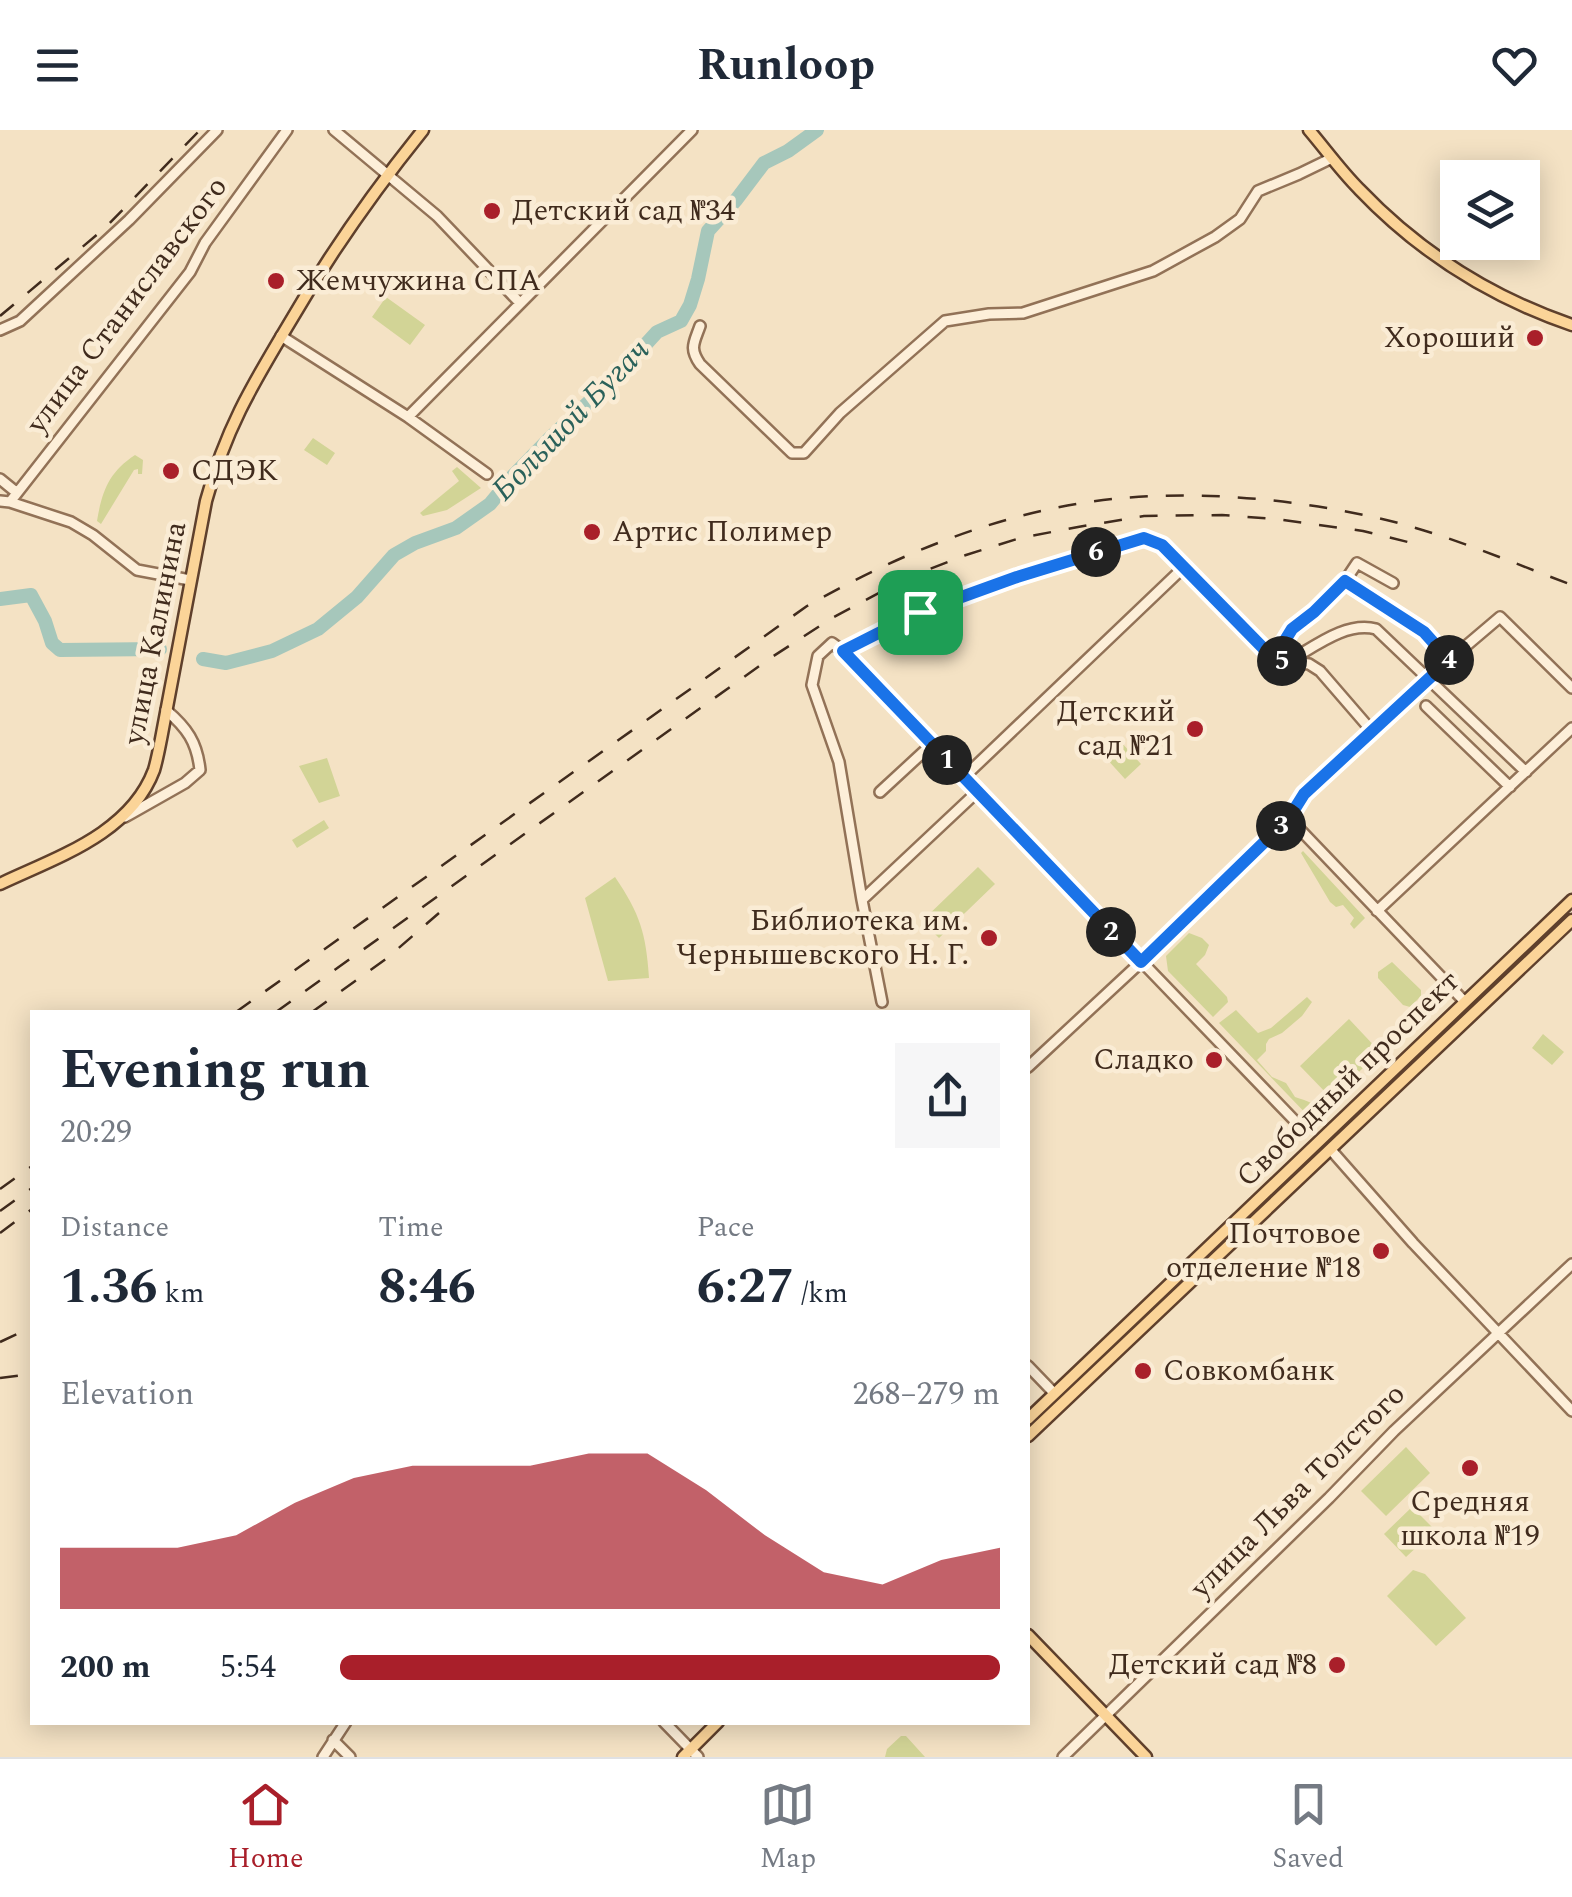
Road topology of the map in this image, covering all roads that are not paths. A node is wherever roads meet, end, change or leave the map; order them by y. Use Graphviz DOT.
graph roads {
  1 [pos="217,130"];
  2 [pos="287,130"];
  3 [pos="334,130"];
  4 [pos="423,130"];
  5 [pos="692,130"];
  6 [pos="1309,130"];
  7 [pos="1332,158"];
  8 [pos="388,174"];
  9 [pos="520,303"];
  10 [pos="1572,325"];
  11 [pos="700,326"];
  12 [pos="0,330"];
  13 [pos="281,336"];
  14 [pos="408,417"];
  15 [pos="487,474"];
  16 [pos="0,479"];
  17 [pos="9,498"];
  18 [pos="1183,568"];
  19 [pos="190,580"];
  20 [pos="1345,581"];
  21 [pos="1392,583"];
  22 [pos="843,651"];
  23 [pos="1449,660"];
  24 [pos="1286,661"];
  25 [pos="1428,679"];
  26 [pos="1572,688"];
  27 [pos="1426,706"];
  28 [pos="166,710"];
  29 [pos="1572,728"];
  30 [pos="1372,730"];
  31 [pos="932,744"];
  32 [pos="1526,772"];
  33 [pos="963,778"];
  34 [pos="1510,787"];
  35 [pos="880,792"];
  36 [pos="977,792"];
  37 [pos="1289,818"];
  38 [pos="118,821"];
  39 [pos="0,884"];
  40 [pos="862,900"];
  41 [pos="1572,900"];
  42 [pos="1377,911"];
  43 [pos="1572,920"];
  44 [pos="1141,962"];
  45 [pos="882,1002"];
  46 [pos="1465,1002"];
  47 [pos="1030,1065"];
  48 [pos="1294,1120"];
  49 [pos="1322,1138"];
  50 [pos="1331,1150"];
  51 [pos="1572,1264"];
  52 [pos="1498,1334"];
  53 [pos="1030,1368"];
  54 [pos="1058,1398"];
  55 [pos="1572,1411"];
  56 [pos="1030,1418"];
  57 [pos="1030,1433"];
  58 [pos="1030,1637"];
  59 [pos="1106,1716"];
  60 [pos="344,1725"];
  61 [pos="667,1725"];
  62 [pos="715,1725"];
  63 [pos="333,1740"];
  64 [pos="691,1754"];
  65 [pos="323,1757"];
  66 [pos="350,1757"];
  67 [pos="1062,1757"];
  68 [pos="1146,1757"];
  1 -- 12 [label="street, улица Станиславского"];
  2 -- 17 [label="street, улица Станиславского"];
  3 -- 8 [label="street"];
  4 -- 8 [label="main road, улица Калинина"];
  5 -- 9 [label="street"];
  6 -- 7 [label="main road"];
  7 -- 10 [label="main road"];
  7 -- 11 [label="street"];
  8 -- 9 [label="street"];
  8 -- 13 [label="main road, улица Калинина"];
  9 -- 14 [label="street"];
  13 -- 14 [label="street"];
  13 -- 19 [label="main road, улица Калинина"];
  14 -- 15 [label="street"];
  16 -- 17 [label="street"];
  17 -- 19 [label="street"];
  18 -- 22 [label="street"];
  18 -- 24 [label="street"];
  18 -- 33 [label="street"];
  19 -- 28 [label="main road, улица Калинина"];
  20 -- 21 [label="street"];
  20 -- 23 [label="street"];
  20 -- 24 [label="street"];
  22 -- 31 [label="street"];
  22 -- 40 [label="street"];
  23 -- 25 [label="street"];
  23 -- 26 [label="street"];
  24 -- 25 [label="street"];
  24 -- 30 [label="street"];
  25 -- 30 [label="street"];
  25 -- 32 [label="street"];
  27 -- 34 [label="street"];
  28 -- 38 [label="main road, улица Калинина"];
  28 -- 38 [label="street"];
  29 -- 32 [label="street"];
  30 -- 37 [label="street"];
  31 -- 33 [label="street"];
  31 -- 35 [label="street"];
  32 -- 34 [label="street"];
  33 -- 36 [label="street"];
  34 -- 42 [label="street"];
  36 -- 40 [label="street"];
  36 -- 44 [label="street"];
  37 -- 42 [label="street"];
  37 -- 44 [label="street"];
  38 -- 39 [label="main road, улица Калинина"];
  40 -- 45 [label="street"];
  41 -- 46 [label="main road, Свободный проспект"];
  42 -- 46 [label="street"];
  43 -- 50 [label="main road, Свободный проспект"];
  44 -- 47 [label="street"];
  44 -- 48 [label="street"];
  46 -- 49 [label="main road, Свободный проспект"];
  49 -- 50 [label="main road"];
  49 -- 54 [label="main road, Свободный проспект"];
  50 -- 52 [label="street"];
  50 -- 54 [label="main road, Свободный проспект"];
  51 -- 52 [label="street, улица Льва Толстого"];
  52 -- 55 [label="street"];
  52 -- 59 [label="street, улица Льва Толстого"];
  53 -- 54 [label="street"];
  54 -- 56 [label="main road, Свободный проспект"];
  54 -- 57 [label="main road, Свободный проспект"];
  58 -- 59 [label="main road"];
  59 -- 67 [label="street, улица Льва Толстого"];
  59 -- 68 [label="main road"];
  60 -- 63 [label="street"];
  61 -- 64 [label="street"];
  62 -- 64 [label="main road"];
  63 -- 65 [label="street"];
  63 -- 66 [label="street"];
}
